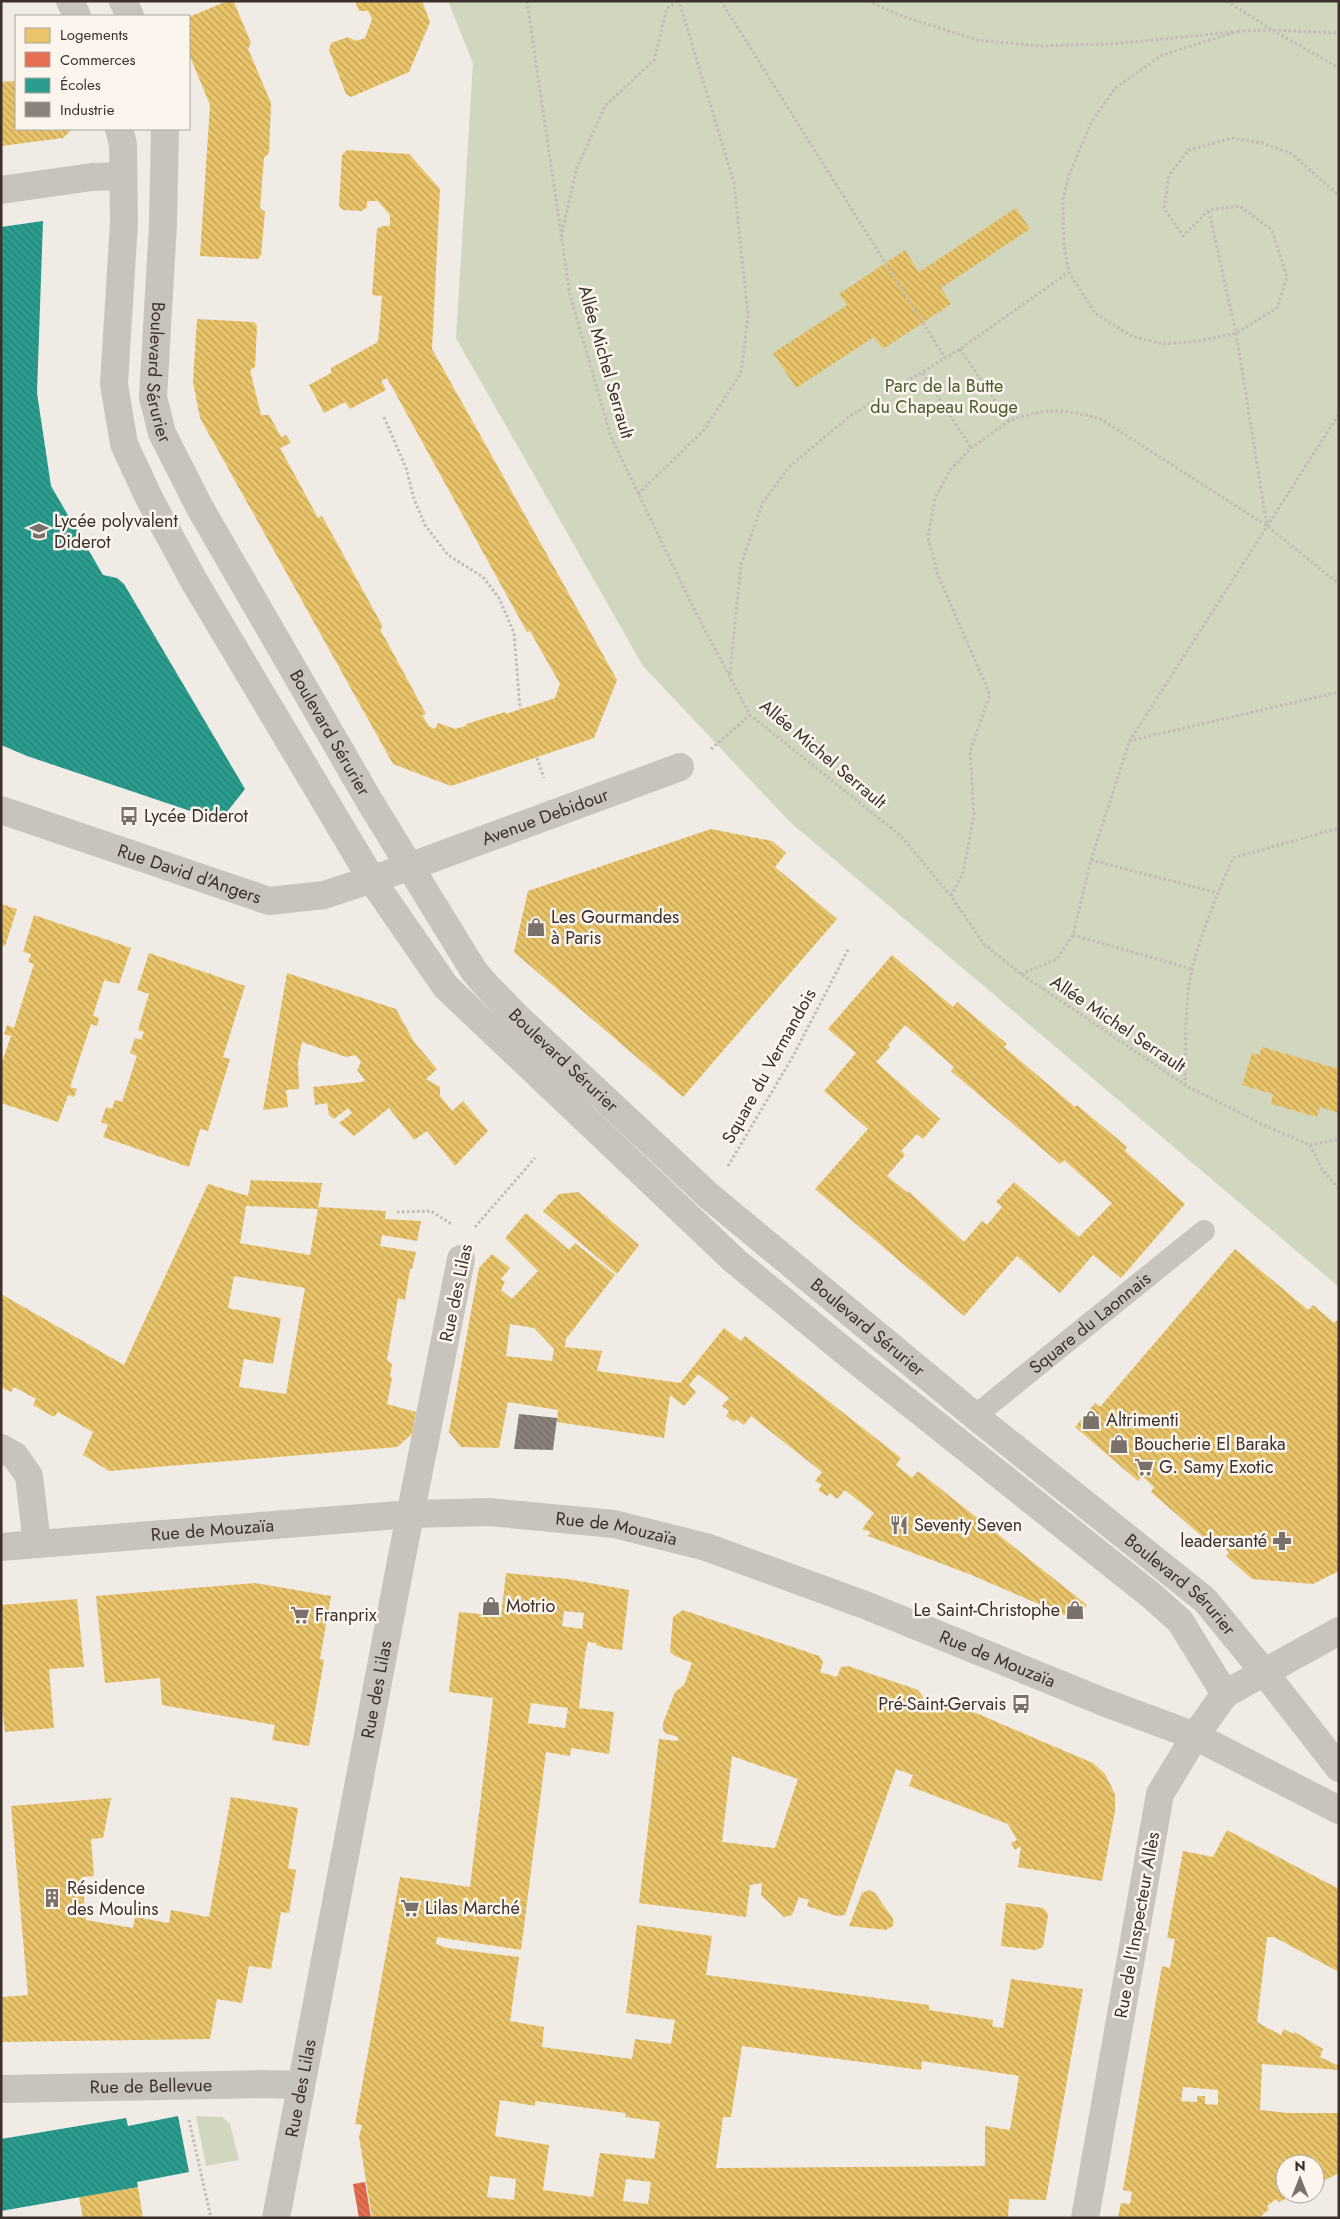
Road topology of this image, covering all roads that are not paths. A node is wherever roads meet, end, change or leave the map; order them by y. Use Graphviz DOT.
graph roads {
  1 [pos="70,1"];
  2 [pos="123,1"];
  3 [pos="76,15"];
  4 [pos="130,15"];
  5 [pos="119,130"];
  6 [pos="165,130"];
  7 [pos="122,176"];
  8 [pos="1,190"];
  9 [pos="680,767"];
  10 [pos="1,810"];
  11 [pos="409,867"];
  12 [pos="372,880"];
  13 [pos="1204,1232"];
  14 [pos="461,1259"];
  15 [pos="975,1416"];
  16 [pos="1,1448"];
  17 [pos="410,1514"];
  18 [pos="37,1544"];
  19 [pos="1,1547"];
  20 [pos="1339,1631"];
  21 [pos="1264,1672"];
  22 [pos="1225,1694"];
  23 [pos="1195,1736"];
  24 [pos="1339,1768"];
  25 [pos="1339,1810"];
  26 [pos="302,2085"];
  27 [pos="1,2089"];
  28 [pos="276,2218"];
  29 [pos="1085,2218"];
  1 -- 3 [label="street"];
  2 -- 4 [label="street"];
  5 -- 7 [label="street, Boulevard Sérurier"];
  6 -- 11 [label="street, Boulevard Sérurier"];
  7 -- 8 [label="street"];
  7 -- 12 [label="street, Boulevard Sérurier"];
  9 -- 11 [label="street, Avenue Debidour"];
  10 -- 12 [label="street, Rue David d'Angers"];
  11 -- 12 [label="street, Rue David d'Angers"];
  11 -- 15 [label="street, Boulevard Sérurier"];
  12 -- 22 [label="street, Boulevard Sérurier"];
  13 -- 15 [label="lane, Square du Laonnais"];
  14 -- 17 [label="street, Rue des Lilas"];
  15 -- 21 [label="street, Boulevard Sérurier"];
  16 -- 18 [label="street"];
  17 -- 18 [label="street, Rue de Mouzaïa"];
  17 -- 23 [label="street, Rue de Mouzaïa"];
  17 -- 26 [label="street, Rue des Lilas"];
  18 -- 19 [label="street, Rue de Mouzaïa"];
  20 -- 21 [label="street, Rue de l'Inspecteur Allès"];
  21 -- 22 [label="street, Rue de l'Inspecteur Allès"];
  21 -- 24 [label="street, Boulevard Sérurier"];
  22 -- 23 [label="street, Rue de l'Inspecteur Allès"];
  23 -- 25 [label="street"];
  23 -- 29 [label="street, Rue de l'Inspecteur Allès"];
  26 -- 27 [label="street, Rue de Bellevue"];
  26 -- 28 [label="street, Rue des Lilas"];
}
